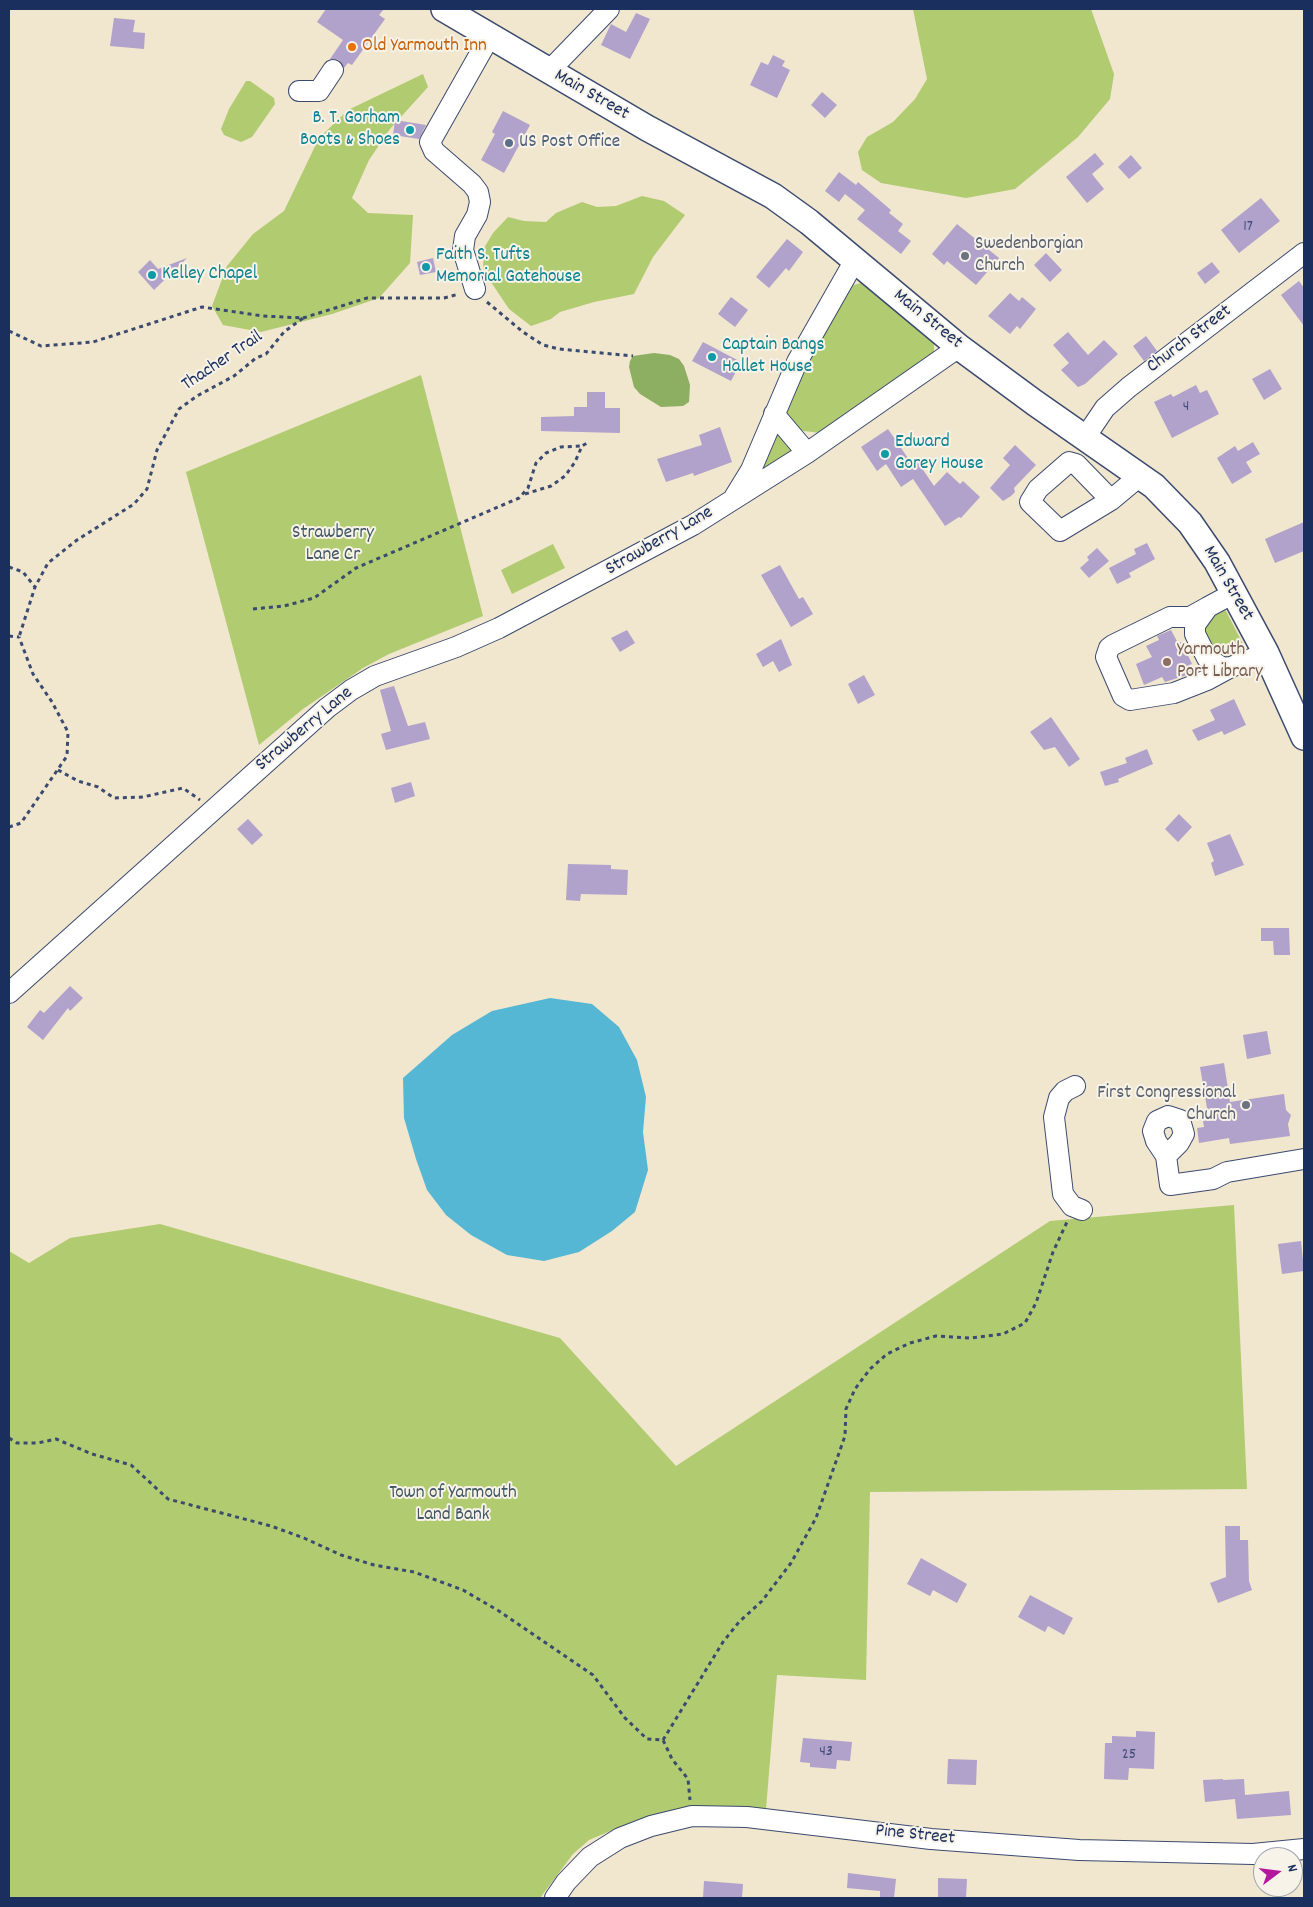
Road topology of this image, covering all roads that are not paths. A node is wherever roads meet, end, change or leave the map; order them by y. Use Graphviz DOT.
graph roads {
  1 [pos="444,9"];
  2 [pos="609,9"];
  3 [pos="490,36"];
  4 [pos="333,70"];
  5 [pos="549,71"];
  6 [pos="299,91"];
  7 [pos="1304,253"];
  8 [pos="855,260"];
  9 [pos="475,289"];
  10 [pos="959,347"];
  11 [pos="774,414"];
  12 [pos="1086,436"];
  13 [pos="807,453"];
  14 [pos="1141,475"];
  15 [pos="1111,500"];
  16 [pos="730,501"];
  17 [pos="1234,593"];
  18 [pos="1208,607"];
  19 [pos="1266,653"];
  20 [pos="1230,667"];
  21 [pos="1304,737"];
  22 [pos="9,993"];
  23 [pos="1075,1086"];
  24 [pos="1166,1156"];
  25 [pos="1304,1159"];
  26 [pos="1082,1210"];
  27 [pos="1304,1849"];
  28 [pos="555,1898"];
  1 -- 3 [label="main road, Main Street"];
  2 -- 5 [label="street"];
  3 -- 5 [label="main road, Main Street"];
  3 -- 9 [label="street"];
  4 -- 6 [label="street"];
  5 -- 8 [label="main road, Main Street"];
  7 -- 12 [label="street, Church Street"];
  8 -- 10 [label="main road, Main Street"];
  8 -- 11 [label="street, Strawberry Lane"];
  10 -- 12 [label="main road, Main Street"];
  10 -- 13 [label="street, Strawberry Lane"];
  11 -- 13 [label="street"];
  11 -- 16 [label="street, Strawberry Lane"];
  12 -- 14 [label="main road, Main Street"];
  13 -- 16 [label="street, Strawberry Lane"];
  14 -- 15 [label="street"];
  14 -- 17 [label="main road, Main Street"];
  16 -- 22 [label="street, Strawberry Lane"];
  17 -- 18 [label="street"];
  17 -- 19 [label="main road, Main Street"];
  18 -- 20 [label="street"];
  18 -- 20 [label="street"];
  19 -- 20 [label="street"];
  19 -- 21 [label="main road, Main Street"];
  23 -- 26 [label="street"];
  24 -- 25 [label="street"];
  27 -- 28 [label="street, Pine Street"];
}
